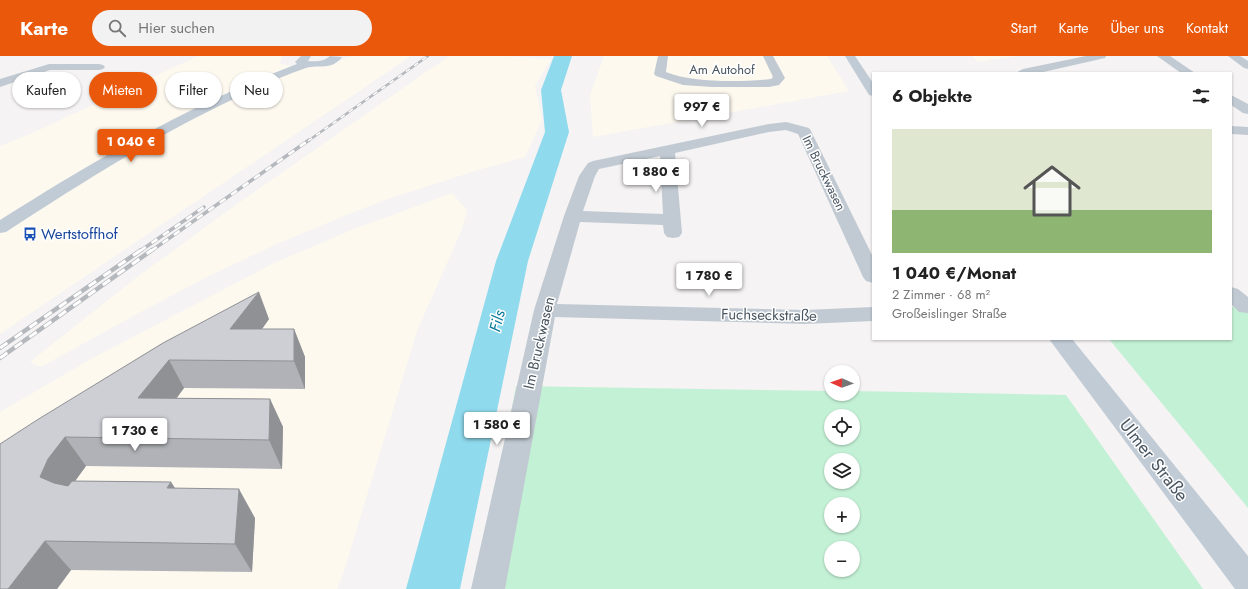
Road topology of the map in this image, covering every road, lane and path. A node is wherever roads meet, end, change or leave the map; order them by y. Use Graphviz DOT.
graph roads {
  1 [pos="335,56"];
  2 [pos="663,56"];
  3 [pos="768,56"];
  4 [pos="850,56"];
  5 [pos="1101,56"];
  6 [pos="1162,56"];
  7 [pos="1233,56"];
  8 [pos="308,60"];
  9 [pos="1070,62"];
  10 [pos="1248,66"];
  11 [pos="99,67"];
  12 [pos="1026,72"];
  13 [pos="1081,72"];
  14 [pos="1187,72"];
  15 [pos="0,83"];
  16 [pos="872,90"];
  17 [pos="1232,100"];
  18 [pos="1248,110"];
  19 [pos="1232,130"];
  20 [pos="1248,130"];
  21 [pos="667,151"];
  22 [pos="573,216"];
  23 [pos="0,228"];
  24 [pos="872,275"];
  25 [pos="1232,294"];
  26 [pos="1242,307"];
  27 [pos="545,310"];
  28 [pos="872,314"];
  29 [pos="1061,340"];
  30 [pos="1248,581"];
  31 [pos="488,589"];
  1 -- 8 [label="main road"];
  2 -- 3 [label="street, Am Autohof"];
  4 -- 16 [label="main road"];
  5 -- 9 [label="street"];
  6 -- 14 [label="street"];
  7 -- 10 [label="street"];
  8 -- 23 [label="main road"];
  9 -- 12 [label="street"];
  9 -- 13 [label="street"];
  11 -- 15 [label="street"];
  17 -- 18 [label="street"];
  19 -- 20 [label="street"];
  21 -- 22 [label="street, Im Bruckwasen"];
  21 -- 22 [label="street"];
  21 -- 24 [label="street, Im Bruckwasen"];
  22 -- 27 [label="street, Im Bruckwasen"];
  25 -- 26 [label="street"];
  27 -- 28 [label="street, Fuchseckstraße"];
  27 -- 31 [label="street, Im Bruckwasen"];
  29 -- 30 [label="main road, Ulmer Straße"];
}
